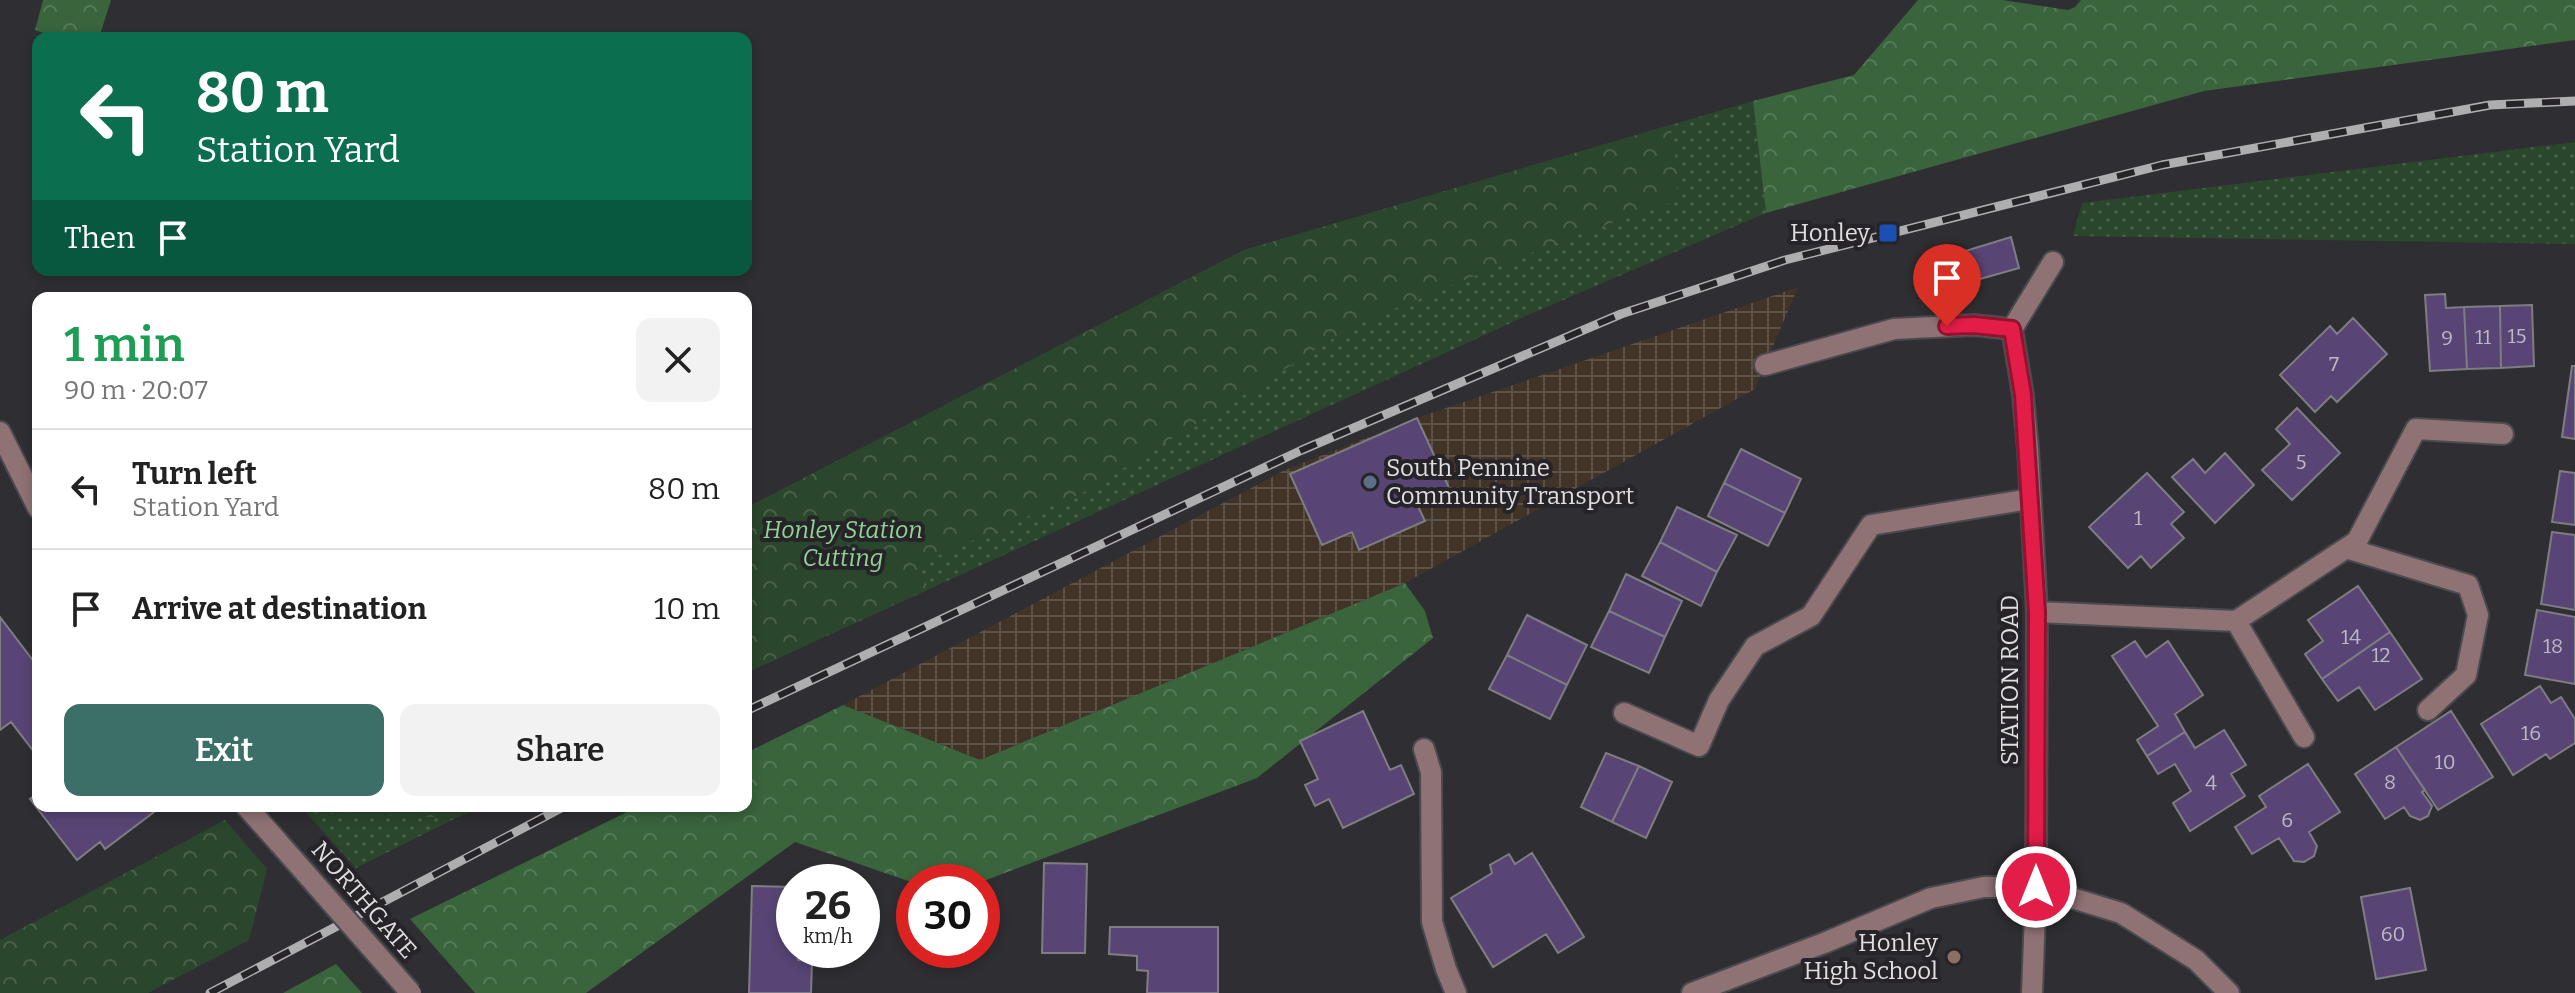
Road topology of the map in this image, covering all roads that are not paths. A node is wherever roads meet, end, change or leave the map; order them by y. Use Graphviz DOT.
graph roads {
  1 [pos="2053,262"];
  2 [pos="2012,329"];
  3 [pos="1765,365"];
  4 [pos="0,432"];
  5 [pos="2503,434"];
  6 [pos="32,496"];
  7 [pos="2030,499"];
  8 [pos="2349,549"];
  9 [pos="2037,612"];
  10 [pos="2236,621"];
  11 [pos="2428,710"];
  12 [pos="1624,713"];
  13 [pos="2304,737"];
  14 [pos="1424,749"];
  15 [pos="251,812"];
  16 [pos="2036,887"];
  17 [pos="411,993"];
  18 [pos="1456,993"];
  19 [pos="1692,993"];
  20 [pos="2032,993"];
  21 [pos="2229,993"];
  1 -- 2 [label="street"];
  2 -- 3 [label="street"];
  2 -- 7 [label="street, STATION ROAD"];
  4 -- 6 [label="street"];
  5 -- 8 [label="street"];
  7 -- 9 [label="street, STATION ROAD"];
  7 -- 12 [label="street"];
  8 -- 10 [label="street"];
  8 -- 11 [label="street"];
  9 -- 10 [label="street"];
  9 -- 16 [label="street, STATION ROAD"];
  10 -- 13 [label="street"];
  14 -- 18 [label="street"];
  15 -- 17 [label="street, NORTHGATE, bridge"];
  16 -- 19 [label="street"];
  16 -- 20 [label="street, STATION ROAD"];
  16 -- 21 [label="street"];
}
